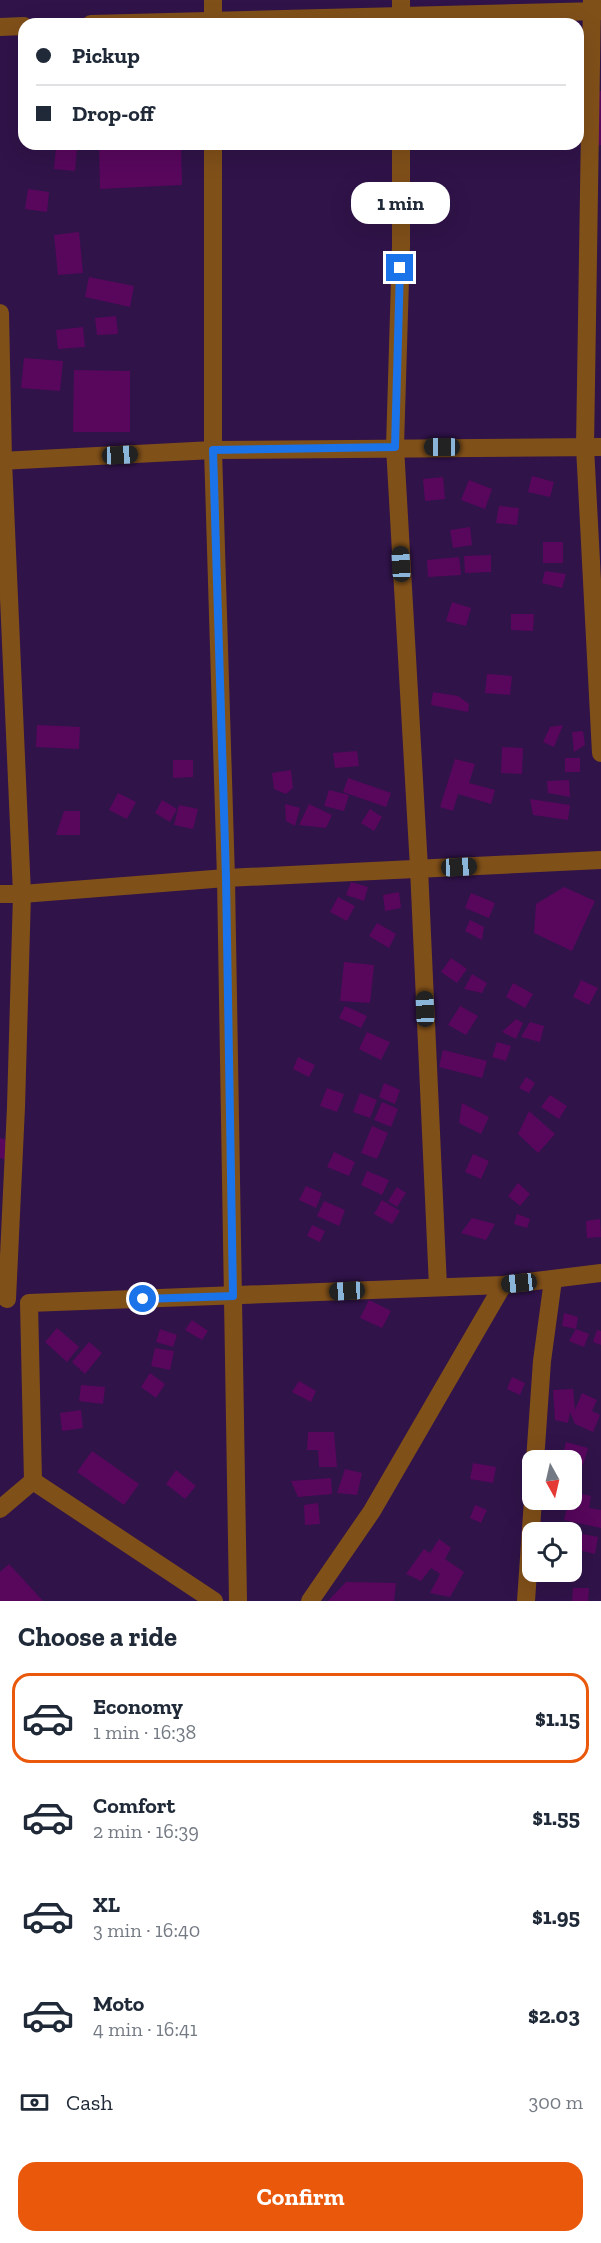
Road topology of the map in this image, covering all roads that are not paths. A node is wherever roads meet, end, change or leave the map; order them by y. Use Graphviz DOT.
graph roads {
  1 [pos="213,0"];
  2 [pos="595,8"];
  3 [pos="401,14"];
  4 [pos="213,18"];
  5 [pos="307,18"];
  6 [pos="0,27"];
  7 [pos="18,27"];
  8 [pos="213,150"];
  9 [pos="401,150"];
  10 [pos="0,314"];
  11 [pos="395,447"];
  12 [pos="593,447"];
  13 [pos="213,450"];
  14 [pos="2,461"];
  15 [pos="601,753"];
  16 [pos="601,860"];
  17 [pos="419,868"];
  18 [pos="226,878"];
  19 [pos="0,894"];
  20 [pos="22,894"];
  21 [pos="8,1105"];
  22 [pos="601,1273"];
  23 [pos="553,1280"];
  24 [pos="502,1285"];
  25 [pos="438,1287"];
  26 [pos="233,1296"];
  27 [pos="3,1299"];
  28 [pos="29,1303"];
  29 [pos="536,1450"];
  30 [pos="33,1481"];
  31 [pos="0,1509"];
  32 [pos="532,1510"];
  33 [pos="214,1601"];
  34 [pos="237,1601"];
  35 [pos="310,1601"];
  36 [pos="526,1601"];
  1 -- 4 [label="street"];
  2 -- 3 [label="street"];
  2 -- 12 [label="street"];
  3 -- 5 [label="street"];
  6 -- 7 [label="street"];
  8 -- 13 [label="street"];
  9 -- 11 [label="street"];
  10 -- 14 [label="street"];
  11 -- 12 [label="street"];
  11 -- 13 [label="street"];
  11 -- 17 [label="street"];
  12 -- 15 [label="street"];
  13 -- 14 [label="street"];
  13 -- 18 [label="street"];
  14 -- 20 [label="street"];
  16 -- 17 [label="street"];
  17 -- 18 [label="street"];
  17 -- 25 [label="street"];
  18 -- 20 [label="street"];
  18 -- 26 [label="street"];
  19 -- 20 [label="street"];
  20 -- 21 [label="street"];
  21 -- 27 [label="street"];
  22 -- 23 [label="street"];
  23 -- 24 [label="street"];
  23 -- 29 [label="street"];
  24 -- 25 [label="street"];
  24 -- 35 [label="street"];
  25 -- 26 [label="street"];
  26 -- 28 [label="street"];
  26 -- 34 [label="street"];
  27 -- 28 [label="street"];
  28 -- 30 [label="street"];
  30 -- 31 [label="street"];
  30 -- 33 [label="street"];
  32 -- 36 [label="street"];
}
